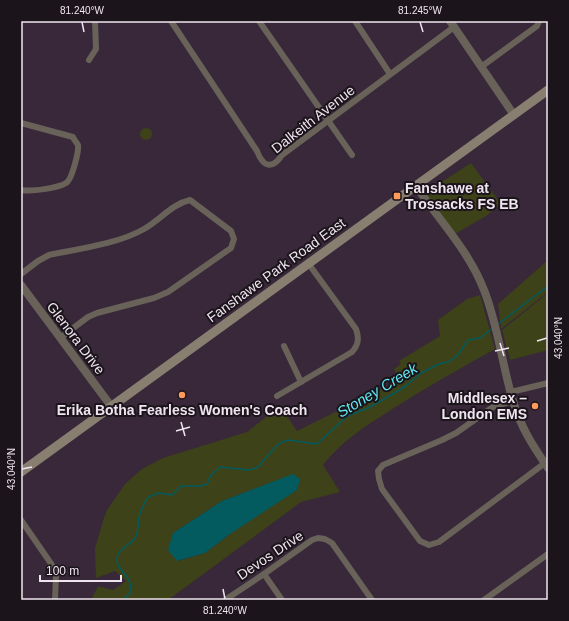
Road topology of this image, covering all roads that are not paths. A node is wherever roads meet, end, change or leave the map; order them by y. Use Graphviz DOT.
graph roads {
  1 [pos="95,21"];
  2 [pos="171,21"];
  3 [pos="259,21"];
  4 [pos="355,21"];
  5 [pos="538,21"];
  6 [pos="452,24"];
  7 [pos="89,60"];
  8 [pos="481,67"];
  9 [pos="390,74"];
  10 [pos="548,90"];
  11 [pos="514,115"];
  12 [pos="328,120"];
  13 [pos="21,123"];
  14 [pos="352,155"];
  15 [pos="416,186"];
  16 [pos="21,190"];
  17 [pos="308,264"];
  18 [pos="21,274"];
  19 [pos="21,285"];
  20 [pos="60,338"];
  21 [pos="284,346"];
  22 [pos="301,382"];
  23 [pos="548,384"];
  24 [pos="511,392"];
  25 [pos="277,396"];
  26 [pos="513,401"];
  27 [pos="111,406"];
  28 [pos="546,466"];
  29 [pos="21,472"];
  30 [pos="21,520"];
  31 [pos="548,554"];
  32 [pos="264,574"];
  33 [pos="55,600"];
  34 [pos="225,600"];
  35 [pos="282,600"];
  36 [pos="372,600"];
  37 [pos="484,600"];
  1 -- 7 [label="street"];
  2 -- 12 [label="street, Dalkeith Avenue"];
  3 -- 12 [label="street"];
  4 -- 9 [label="street"];
  5 -- 8 [label="street"];
  6 -- 8 [label="street"];
  6 -- 9 [label="street, Dalkeith Avenue"];
  8 -- 11 [label="street"];
  9 -- 12 [label="street, Dalkeith Avenue"];
  10 -- 11 [label="main road, Fanshawe Park Road East"];
  11 -- 15 [label="main road, Fanshawe Park Road East"];
  12 -- 14 [label="street"];
  13 -- 16 [label="street"];
  15 -- 17 [label="main road, Fanshawe Park Road East"];
  15 -- 24 [label="street"];
  17 -- 22 [label="street"];
  17 -- 27 [label="main road, Fanshawe Park Road East"];
  18 -- 20 [label="street"];
  19 -- 20 [label="street, Glenora Drive"];
  20 -- 27 [label="street, Glenora Drive"];
  21 -- 22 [label="street"];
  22 -- 25 [label="street"];
  23 -- 24 [label="street"];
  24 -- 26 [label="street"];
  26 -- 28 [label="street"];
  26 -- 28 [label="street"];
  27 -- 29 [label="main road, Fanshawe Park Road East"];
  30 -- 33 [label="street"];
  31 -- 37 [label="street"];
  32 -- 34 [label="street, Devos Drive"];
  32 -- 35 [label="street"];
  32 -- 36 [label="street, Devos Drive"];
}
